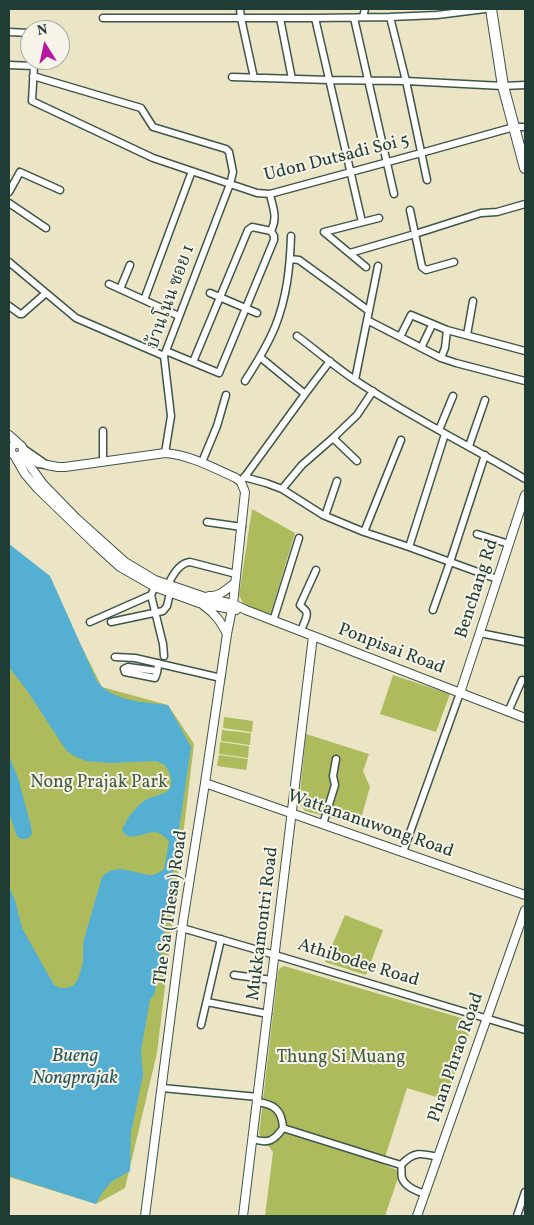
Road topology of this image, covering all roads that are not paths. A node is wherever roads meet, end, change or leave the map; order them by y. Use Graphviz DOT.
graph roads {
  1 [pos="240,9"];
  2 [pos="365,9"];
  3 [pos="485,9"];
  4 [pos="490,9"];
  5 [pos="363,17"];
  6 [pos="390,17"];
  7 [pos="103,18"];
  8 [pos="241,18"];
  9 [pos="280,18"];
  10 [pos="315,18"];
  11 [pos="354,18"];
  12 [pos="9,65"];
  13 [pos="33,76"];
  14 [pos="232,77"];
  15 [pos="254,78"];
  16 [pos="292,79"];
  17 [pos="329,80"];
  18 [pos="368,80"];
  19 [pos="406,81"];
  20 [pos="525,85"];
  21 [pos="503,86"];
  22 [pos="514,126"];
  23 [pos="525,127"];
  24 [pos="421,154"];
  25 [pos="387,163"];
  26 [pos="525,168"];
  27 [pos="192,171"];
  28 [pos="350,172"];
  29 [pos="427,180"];
  30 [pos="230,184"];
  31 [pos="60,190"];
  32 [pos="9,192"];
  33 [pos="270,194"];
  34 [pos="394,194"];
  35 [pos="9,203"];
  36 [pos="525,204"];
  37 [pos="410,210"];
  38 [pos="379,218"];
  39 [pos="362,222"];
  40 [pos="46,228"];
  41 [pos="272,231"];
  42 [pos="415,234"];
  43 [pos="291,236"];
  44 [pos="350,253"];
  45 [pos="290,259"];
  46 [pos="9,262"];
  47 [pos="454,262"];
  48 [pos="130,265"];
  49 [pos="378,266"];
  50 [pos="366,267"];
  51 [pos="109,284"];
  52 [pos="120,289"];
  53 [pos="46,293"];
  54 [pos="210,293"];
  55 [pos="220,297"];
  56 [pos="144,300"];
  57 [pos="473,301"];
  58 [pos="9,306"];
  59 [pos="246,308"];
  60 [pos="369,311"];
  61 [pos="257,313"];
  62 [pos="179,316"];
  63 [pos="367,320"];
  64 [pos="432,325"];
  65 [pos="448,330"];
  66 [pos="467,335"];
  67 [pos="297,336"];
  68 [pos="400,337"];
  69 [pos="421,348"];
  70 [pos="525,352"];
  71 [pos="165,353"];
  72 [pos="260,357"];
  73 [pos="441,358"];
  74 [pos="330,361"];
  75 [pos="193,362"];
  76 [pos="355,380"];
  77 [pos="245,381"];
  78 [pos="525,381"];
  79 [pos="373,391"];
  80 [pos="305,394"];
  81 [pos="226,395"];
  82 [pos="453,396"];
  83 [pos="485,400"];
  84 [pos="103,431"];
  85 [pos="442,432"];
  86 [pos="9,435"];
  87 [pos="333,438"];
  88 [pos="401,440"];
  89 [pos="469,446"];
  90 [pos="16,450"];
  91 [pos="165,453"];
  92 [pos="485,454"];
  93 [pos="103,461"];
  94 [pos="357,461"];
  95 [pos="202,462"];
  96 [pos="47,465"];
  97 [pos="34,466"];
  98 [pos="525,479"];
  99 [pos="242,480"];
  100 [pos="337,481"];
  101 [pos="282,489"];
  102 [pos="525,494"];
  103 [pos="325,516"];
  104 [pos="207,522"];
  105 [pos="242,527"];
  106 [pos="364,532"];
  107 [pos="477,534"];
  108 [pos="299,538"];
  109 [pos="509,544"];
  110 [pos="408,547"];
  111 [pos="450,562"];
  112 [pos="316,570"];
  113 [pos="236,574"];
  114 [pos="497,579"];
  115 [pos="235,583"];
  116 [pos="155,587"];
  117 [pos="169,588"];
  118 [pos="152,595"];
  119 [pos="200,599"];
  120 [pos="232,607"];
  121 [pos="434,610"];
  122 [pos="156,612"];
  123 [pos="273,621"];
  124 [pos="90,622"];
  125 [pos="111,622"];
  126 [pos="300,632"];
  127 [pos="480,633"];
  128 [pos="227,634"];
  129 [pos="313,636"];
  130 [pos="525,642"];
  131 [pos="164,656"];
  132 [pos="115,657"];
  133 [pos="158,663"];
  134 [pos="157,671"];
  135 [pos="221,678"];
  136 [pos="522,680"];
  137 [pos="460,693"];
  138 [pos="508,712"];
  139 [pos="525,718"];
  140 [pos="336,759"];
  141 [pos="206,783"];
  142 [pos="292,813"];
  143 [pos="323,824"];
  144 [pos="403,852"];
  145 [pos="525,895"];
  146 [pos="525,910"];
  147 [pos="182,928"];
  148 [pos="221,939"];
  149 [pos="275,954"];
  150 [pos="234,975"];
  151 [pos="272,980"];
  152 [pos="207,1002"];
  153 [pos="268,1014"];
  154 [pos="487,1019"];
  155 [pos="201,1025"];
  156 [pos="525,1030"];
  157 [pos="162,1088"];
  158 [pos="257,1099"];
  159 [pos="283,1128"];
  160 [pos="253,1139"];
  161 [pos="438,1157"];
  162 [pos="401,1165"];
  163 [pos="525,1192"];
  164 [pos="425,1194"];
  165 [pos="145,1216"];
  166 [pos="243,1216"];
  167 [pos="417,1216"];
  168 [pos="517,1216"];
  1 -- 8 [label="street"];
  2 -- 5 [label="street"];
  3 -- 6 [label="street"];
  4 -- 21 [label="main road"];
  5 -- 6 [label="street"];
  5 -- 11 [label="street"];
  6 -- 19 [label="street"];
  7 -- 8 [label="street"];
  8 -- 9 [label="street"];
  8 -- 15 [label="street"];
  9 -- 10 [label="street"];
  9 -- 16 [label="street"];
  10 -- 11 [label="street"];
  10 -- 17 [label="street"];
  11 -- 18 [label="street"];
  12 -- 13 [label="street"];
  13 -- 27 [label="street, Udon Dutsadi Soi 5"];
  13 -- 30 [label="street, บ้านโนน ซอย 1"];
  14 -- 15 [label="street"];
  15 -- 16 [label="street"];
  16 -- 17 [label="street"];
  17 -- 18 [label="street"];
  17 -- 28 [label="street"];
  18 -- 19 [label="street"];
  18 -- 25 [label="street"];
  19 -- 21 [label="street"];
  19 -- 24 [label="street"];
  20 -- 21 [label="street"];
  21 -- 22 [label="main road"];
  22 -- 23 [label="street"];
  22 -- 24 [label="street, Udon Dutsadi Soi 5"];
  22 -- 26 [label="main road"];
  24 -- 25 [label="street, Udon Dutsadi Soi 5"];
  24 -- 29 [label="street"];
  25 -- 28 [label="street, Udon Dutsadi Soi 5"];
  25 -- 34 [label="street"];
  27 -- 30 [label="street, Udon Dutsadi Soi 5"];
  27 -- 56 [label="street"];
  28 -- 33 [label="street, Udon Dutsadi Soi 5"];
  28 -- 39 [label="street"];
  30 -- 33 [label="street, Udon Dutsadi Soi 5"];
  30 -- 62 [label="street, บ้านโนน ซอย 1"];
  31 -- 32 [label="street"];
  33 -- 41 [label="street"];
  35 -- 40 [label="street"];
  36 -- 42 [label="street"];
  37 -- 42 [label="street"];
  38 -- 39 [label="street"];
  39 -- 44 [label="street"];
  41 -- 55 [label="street"];
  41 -- 59 [label="street"];
  42 -- 44 [label="street"];
  42 -- 47 [label="street"];
  43 -- 45 [label="street"];
  44 -- 50 [label="street"];
  45 -- 60 [label="street"];
  45 -- 72 [label="street"];
  46 -- 53 [label="street"];
  48 -- 52 [label="street"];
  49 -- 60 [label="street"];
  51 -- 52 [label="street"];
  52 -- 56 [label="street"];
  53 -- 58 [label="street"];
  53 -- 71 [label="street"];
  54 -- 55 [label="street"];
  55 -- 59 [label="street"];
  55 -- 75 [label="street"];
  56 -- 62 [label="street"];
  57 -- 66 [label="street"];
  59 -- 61 [label="street"];
  59 -- 75 [label="street"];
  60 -- 63 [label="street"];
  62 -- 71 [label="street, บ้านโนน ซอย 1"];
  63 -- 68 [label="street"];
  63 -- 76 [label="street"];
  64 -- 65 [label="street"];
  64 -- 68 [label="street"];
  64 -- 69 [label="street"];
  65 -- 66 [label="street"];
  65 -- 73 [label="street"];
  66 -- 70 [label="street"];
  67 -- 74 [label="street"];
  68 -- 69 [label="street"];
  69 -- 73 [label="street"];
  71 -- 75 [label="street"];
  71 -- 91 [label="street, บ้านโนน ซอย 1"];
  72 -- 77 [label="street"];
  72 -- 80 [label="street"];
  73 -- 78 [label="street"];
  74 -- 76 [label="street"];
  74 -- 80 [label="street"];
  76 -- 79 [label="street"];
  79 -- 85 [label="street"];
  79 -- 87 [label="street"];
  80 -- 99 [label="street"];
  81 -- 95 [label="street"];
  82 -- 85 [label="street"];
  83 -- 89 [label="street"];
  84 -- 93 [label="street"];
  85 -- 89 [label="street"];
  85 -- 110 [label="street"];
  86 -- 90 [label="street, Ponpisai Road"];
  87 -- 94 [label="street"];
  87 -- 101 [label="street"];
  88 -- 106 [label="street"];
  89 -- 92 [label="street"];
  90 -- 96 [label="street"];
  90 -- 97 [label="street, Ponpisai Road"];
  90 -- 116 [label="street, Ponpisai Road"];
  91 -- 93 [label="street"];
  91 -- 95 [label="street"];
  92 -- 98 [label="street"];
  92 -- 111 [label="street"];
  93 -- 96 [label="street"];
  95 -- 99 [label="street"];
  96 -- 97 [label="street"];
  97 -- 117 [label="street, Ponpisai Road"];
  99 -- 101 [label="street"];
  99 -- 105 [label="street, The Sa (Thesa) Road"];
  100 -- 103 [label="street"];
  101 -- 103 [label="street"];
  102 -- 109 [label="street, Benchang Rd"];
  103 -- 106 [label="street"];
  104 -- 105 [label="street"];
  105 -- 113 [label="street, The Sa (Thesa) Road"];
  106 -- 110 [label="street"];
  107 -- 109 [label="street"];
  108 -- 123 [label="street"];
  109 -- 114 [label="street, Benchang Rd"];
  110 -- 111 [label="street"];
  111 -- 114 [label="street"];
  111 -- 121 [label="street"];
  112 -- 126 [label="street"];
  113 -- 115 [label="street, The Sa (Thesa) Road"];
  113 -- 117 [label="street"];
  114 -- 127 [label="street, Benchang Rd"];
  115 -- 119 [label="street"];
  115 -- 120 [label="street, The Sa (Thesa) Road"];
  116 -- 117 [label="street, Ponpisai Road"];
  116 -- 118 [label="street"];
  117 -- 119 [label="street, Ponpisai Road"];
  117 -- 122 [label="street"];
  118 -- 122 [label="street"];
  118 -- 124 [label="street"];
  119 -- 120 [label="street, Ponpisai Road"];
  119 -- 128 [label="street"];
  120 -- 123 [label="street, Ponpisai Road"];
  120 -- 128 [label="street, The Sa (Thesa) Road"];
  122 -- 125 [label="street"];
  122 -- 131 [label="street"];
  123 -- 126 [label="street, Ponpisai Road"];
  126 -- 129 [label="street, Ponpisai Road"];
  127 -- 130 [label="street"];
  127 -- 137 [label="street, Benchang Rd"];
  128 -- 135 [label="street, The Sa (Thesa) Road"];
  129 -- 137 [label="street, Ponpisai Road"];
  129 -- 142 [label="street, Mukkamontri Road"];
  132 -- 133 [label="street"];
  133 -- 134 [label="street"];
  133 -- 135 [label="street"];
  135 -- 141 [label="street, The Sa (Thesa) Road"];
  136 -- 138 [label="street"];
  137 -- 138 [label="street, Ponpisai Road"];
  137 -- 144 [label="street"];
  138 -- 139 [label="street, Ponpisai Road"];
  140 -- 143 [label="street"];
  141 -- 142 [label="street, Wattananuwong Road"];
  141 -- 147 [label="street, The Sa (Thesa) Road"];
  142 -- 143 [label="street, Wattananuwong Road"];
  142 -- 149 [label="street, Mukkamontri Road"];
  143 -- 144 [label="street, Wattananuwong Road"];
  144 -- 145 [label="street, Wattananuwong Road"];
  146 -- 154 [label="street, Phan Phrao Road"];
  147 -- 148 [label="street, Athibodee Road"];
  147 -- 157 [label="street, The Sa (Thesa) Road"];
  148 -- 149 [label="street, Athibodee Road"];
  148 -- 152 [label="street"];
  149 -- 151 [label="street, Mukkamontri Road"];
  149 -- 154 [label="street, Athibodee Road"];
  150 -- 151 [label="street"];
  151 -- 153 [label="street, Mukkamontri Road"];
  152 -- 153 [label="street"];
  152 -- 155 [label="street"];
  153 -- 158 [label="street, Mukkamontri Road"];
  154 -- 156 [label="street, Athibodee Road"];
  154 -- 161 [label="street, Phan Phrao Road"];
  157 -- 158 [label="street"];
  157 -- 165 [label="street, The Sa (Thesa) Road"];
  158 -- 159 [label="street"];
  158 -- 160 [label="street, Mukkamontri Road"];
  159 -- 160 [label="street"];
  159 -- 162 [label="street"];
  160 -- 166 [label="street, Mukkamontri Road"];
  161 -- 162 [label="street"];
  161 -- 164 [label="street, Phan Phrao Road"];
  162 -- 164 [label="street"];
  163 -- 168 [label="street"];
  164 -- 167 [label="street, Phan Phrao Road"];
}
